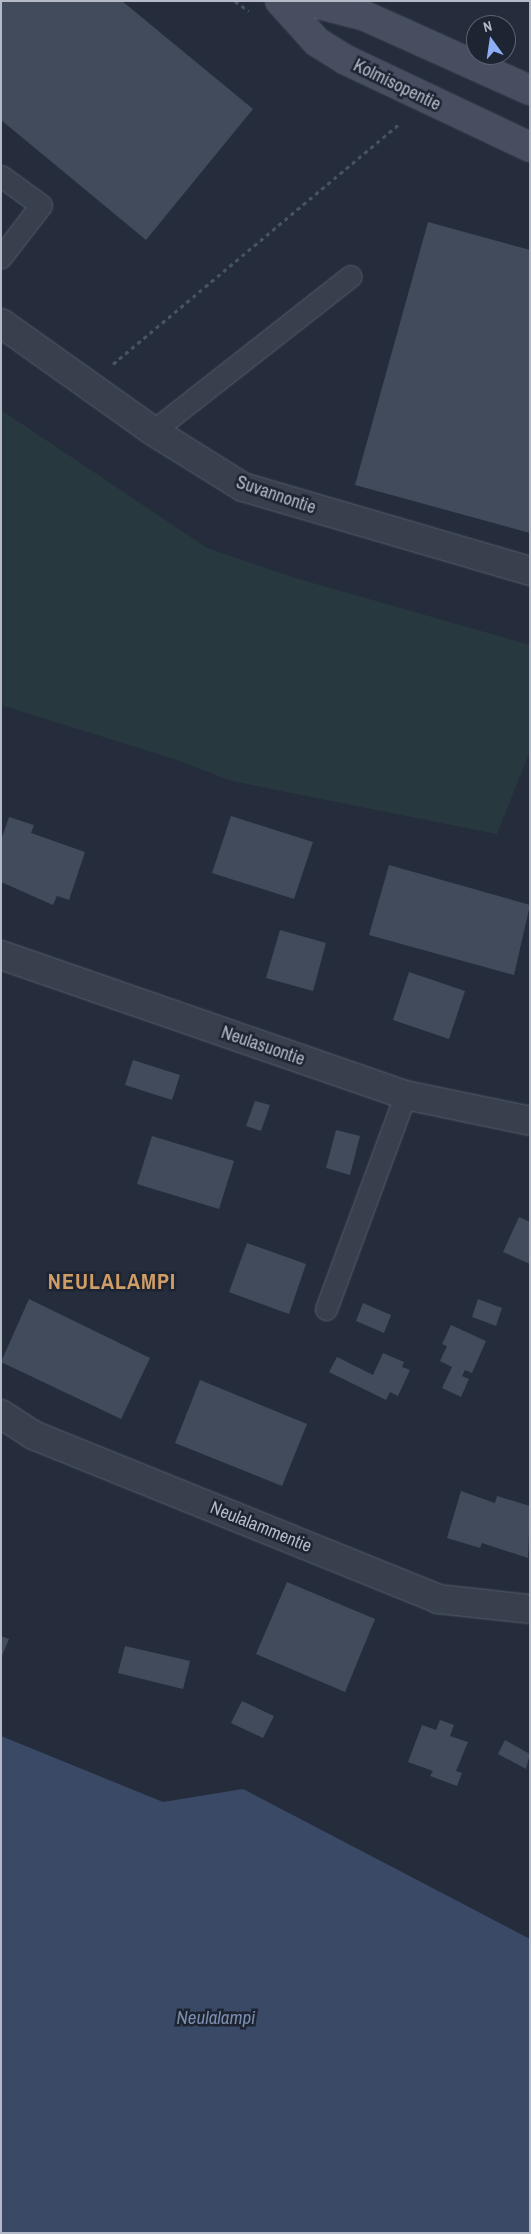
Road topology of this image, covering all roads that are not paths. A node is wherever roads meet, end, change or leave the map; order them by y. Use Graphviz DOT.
graph roads {
  1 [pos="280,1"];
  2 [pos="307,1"];
  3 [pos="530,90"];
  4 [pos="530,147"];
  5 [pos="1,176"];
  6 [pos="1,257"];
  7 [pos="351,276"];
  8 [pos="1,323"];
  9 [pos="152,431"];
  10 [pos="530,571"];
  11 [pos="1,955"];
  12 [pos="405,1095"];
  13 [pos="530,1121"];
  14 [pos="326,1310"];
  15 [pos="1,1414"];
  16 [pos="530,1609"];
  1 -- 4 [label="main road, Kolmisopentie"];
  2 -- 3 [label="main road"];
  5 -- 6 [label="lane"];
  7 -- 9 [label="lane"];
  8 -- 9 [label="street, Suvannontie"];
  9 -- 10 [label="street, Suvannontie"];
  11 -- 12 [label="street, Neulasuontie"];
  12 -- 13 [label="street, Neulasuontie"];
  12 -- 14 [label="lane"];
  15 -- 16 [label="street, Neulalammentie"];
}
